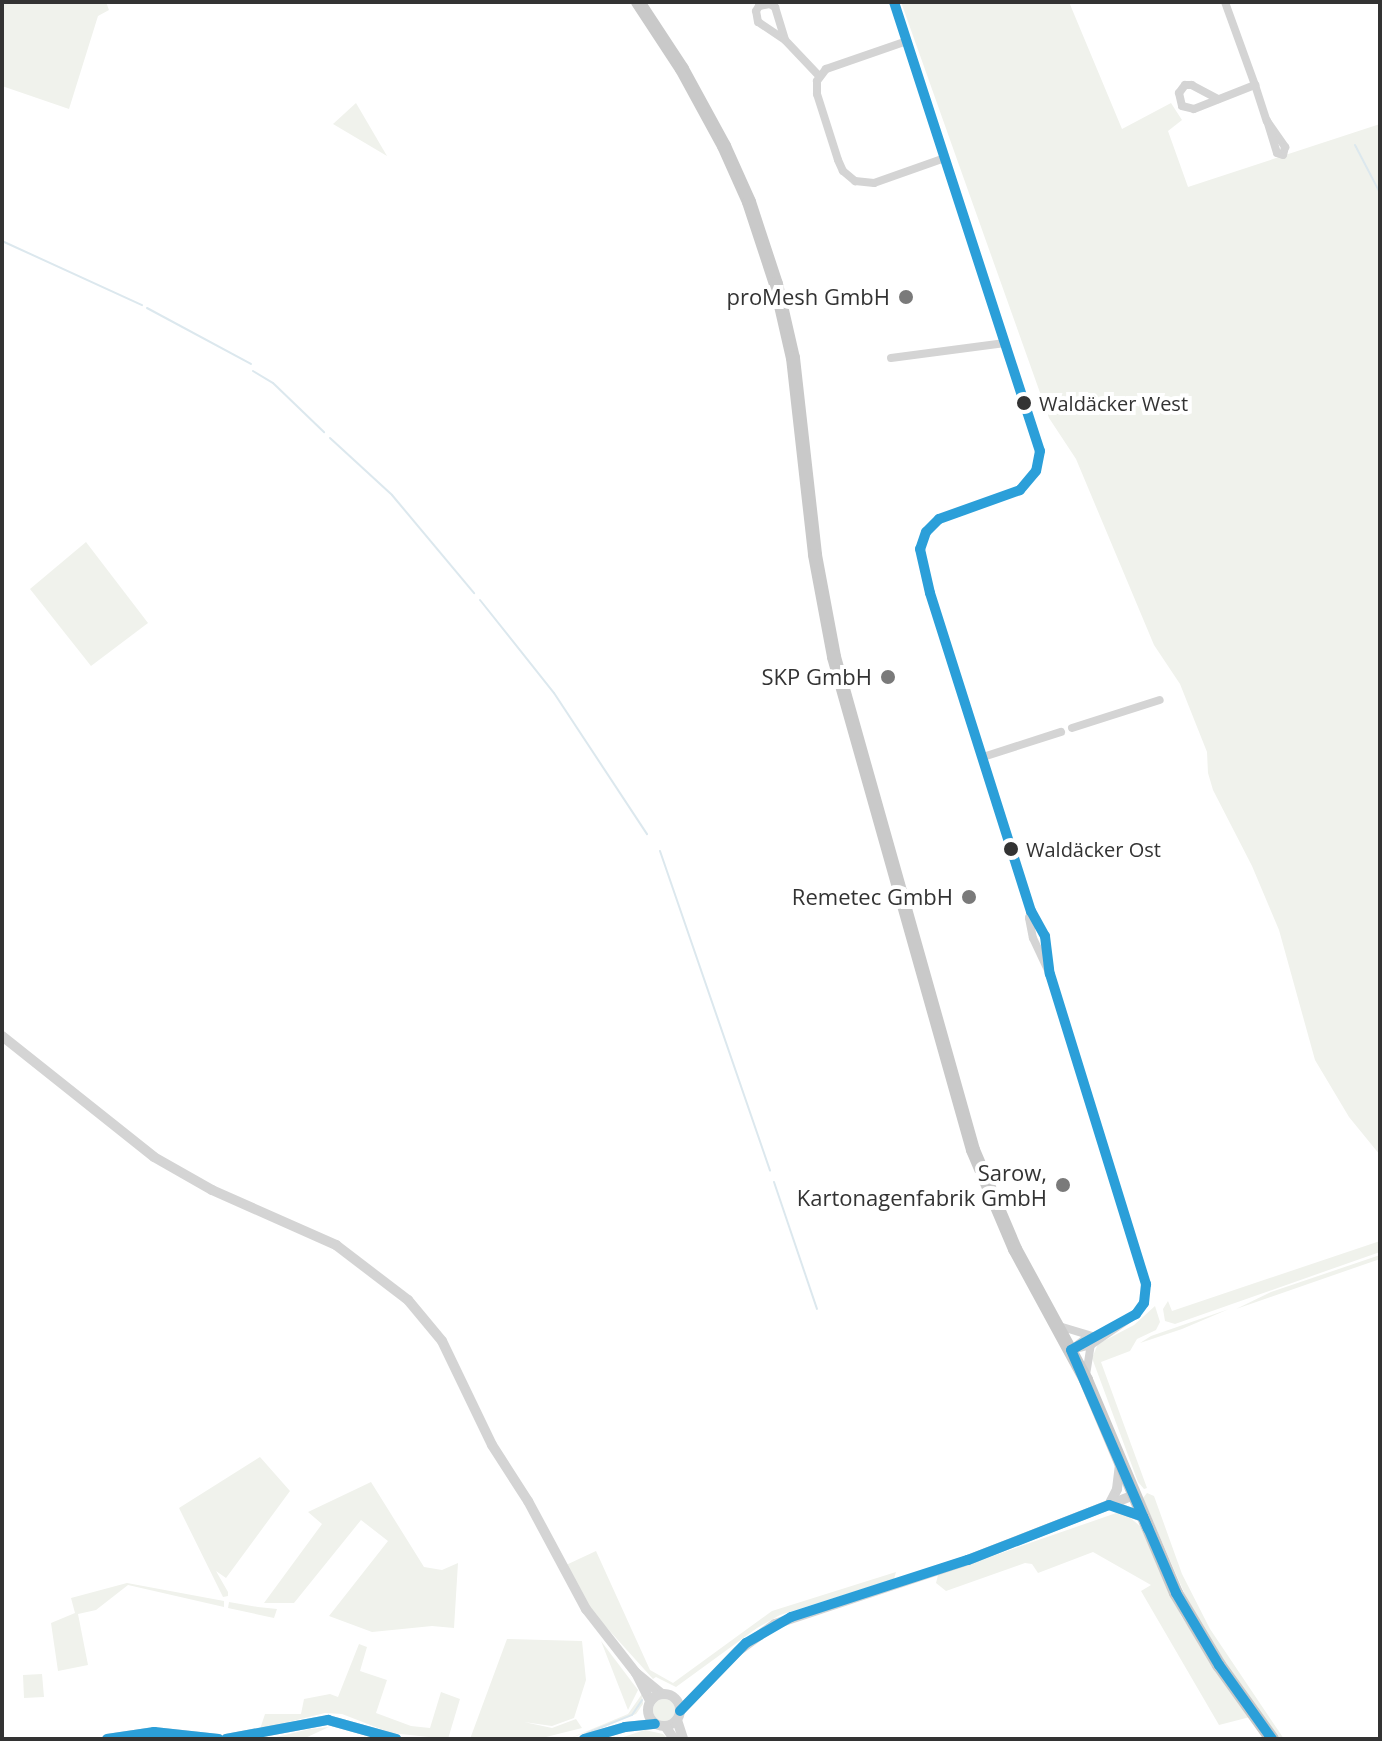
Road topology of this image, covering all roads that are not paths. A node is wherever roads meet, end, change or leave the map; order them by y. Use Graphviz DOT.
graph roads {
  1 [pos="638,2"];
  2 [pos="894,2"];
  3 [pos="1225,2"];
  4 [pos="785,40"];
  5 [pos="907,41"];
  6 [pos="819,76"];
  7 [pos="1255,85"];
  8 [pos="1218,99"];
  9 [pos="1267,121"];
  10 [pos="945,158"];
  11 [pos="1005,343"];
  12 [pos="891,358"];
  13 [pos="1160,700"];
  14 [pos="1072,728"];
  15 [pos="1061,732"];
  16 [pos="983,757"];
  17 [pos="2,1036"];
  18 [pos="1058,1326"];
  19 [pos="1092,1340"];
  20 [pos="1071,1350"];
  21 [pos="1086,1380"];
  22 [pos="1120,1460"];
  23 [pos="1134,1495"];
  24 [pos="1109,1505"];
  25 [pos="1143,1517"];
  26 [pos="636,1673"];
  27 [pos="711,1676"];
  28 [pos="662,1694"];
  29 [pos="674,1698"];
  30 [pos="649,1706"];
  31 [pos="678,1715"];
  32 [pos="660,1725"];
  33 [pos="625,1727"];
  34 [pos="107,1739"];
  35 [pos="219,1739"];
  36 [pos="226,1739"];
  37 [pos="396,1739"];
  38 [pos="584,1739"];
  39 [pos="674,1739"];
  40 [pos="683,1739"];
  41 [pos="1272,1739"];
  1 -- 18 [label="main road"];
  2 -- 5 [label="street"];
  3 -- 7 [label="street"];
  4 -- 4 [label="street"];
  4 -- 6 [label="street"];
  5 -- 6 [label="street"];
  5 -- 10 [label="street"];
  6 -- 10 [label="street"];
  7 -- 8 [label="street"];
  7 -- 9 [label="street"];
  10 -- 11 [label="street"];
  11 -- 12 [label="street"];
  11 -- 16 [label="street"];
  13 -- 14 [label="street"];
  15 -- 16 [label="street"];
  16 -- 19 [label="street"];
  17 -- 26 [label="street"];
  18 -- 19 [label="street"];
  18 -- 20 [label="main road"];
  19 -- 20 [label="street"];
  19 -- 21 [label="street"];
  20 -- 21 [label="main road"];
  21 -- 22 [label="main road"];
  22 -- 23 [label="main road"];
  22 -- 24 [label="street"];
  23 -- 24 [label="street"];
  23 -- 25 [label="main road"];
  24 -- 25 [label="street"];
  24 -- 27 [label="street"];
  25 -- 41 [label="main road"];
  26 -- 28 [label="street"];
  26 -- 30 [label="street"];
  27 -- 29 [label="street"];
  27 -- 31 [label="street"];
  28 -- 29 [label="street"];
  28 -- 30 [label="street"];
  29 -- 31 [label="street"];
  30 -- 32 [label="street"];
  30 -- 33 [label="street"];
  31 -- 32 [label="street"];
  31 -- 40 [label="street"];
  32 -- 33 [label="street"];
  32 -- 39 [label="street"];
  33 -- 38 [label="street"];
  34 -- 35 [label="street"];
  36 -- 37 [label="street"];
}
